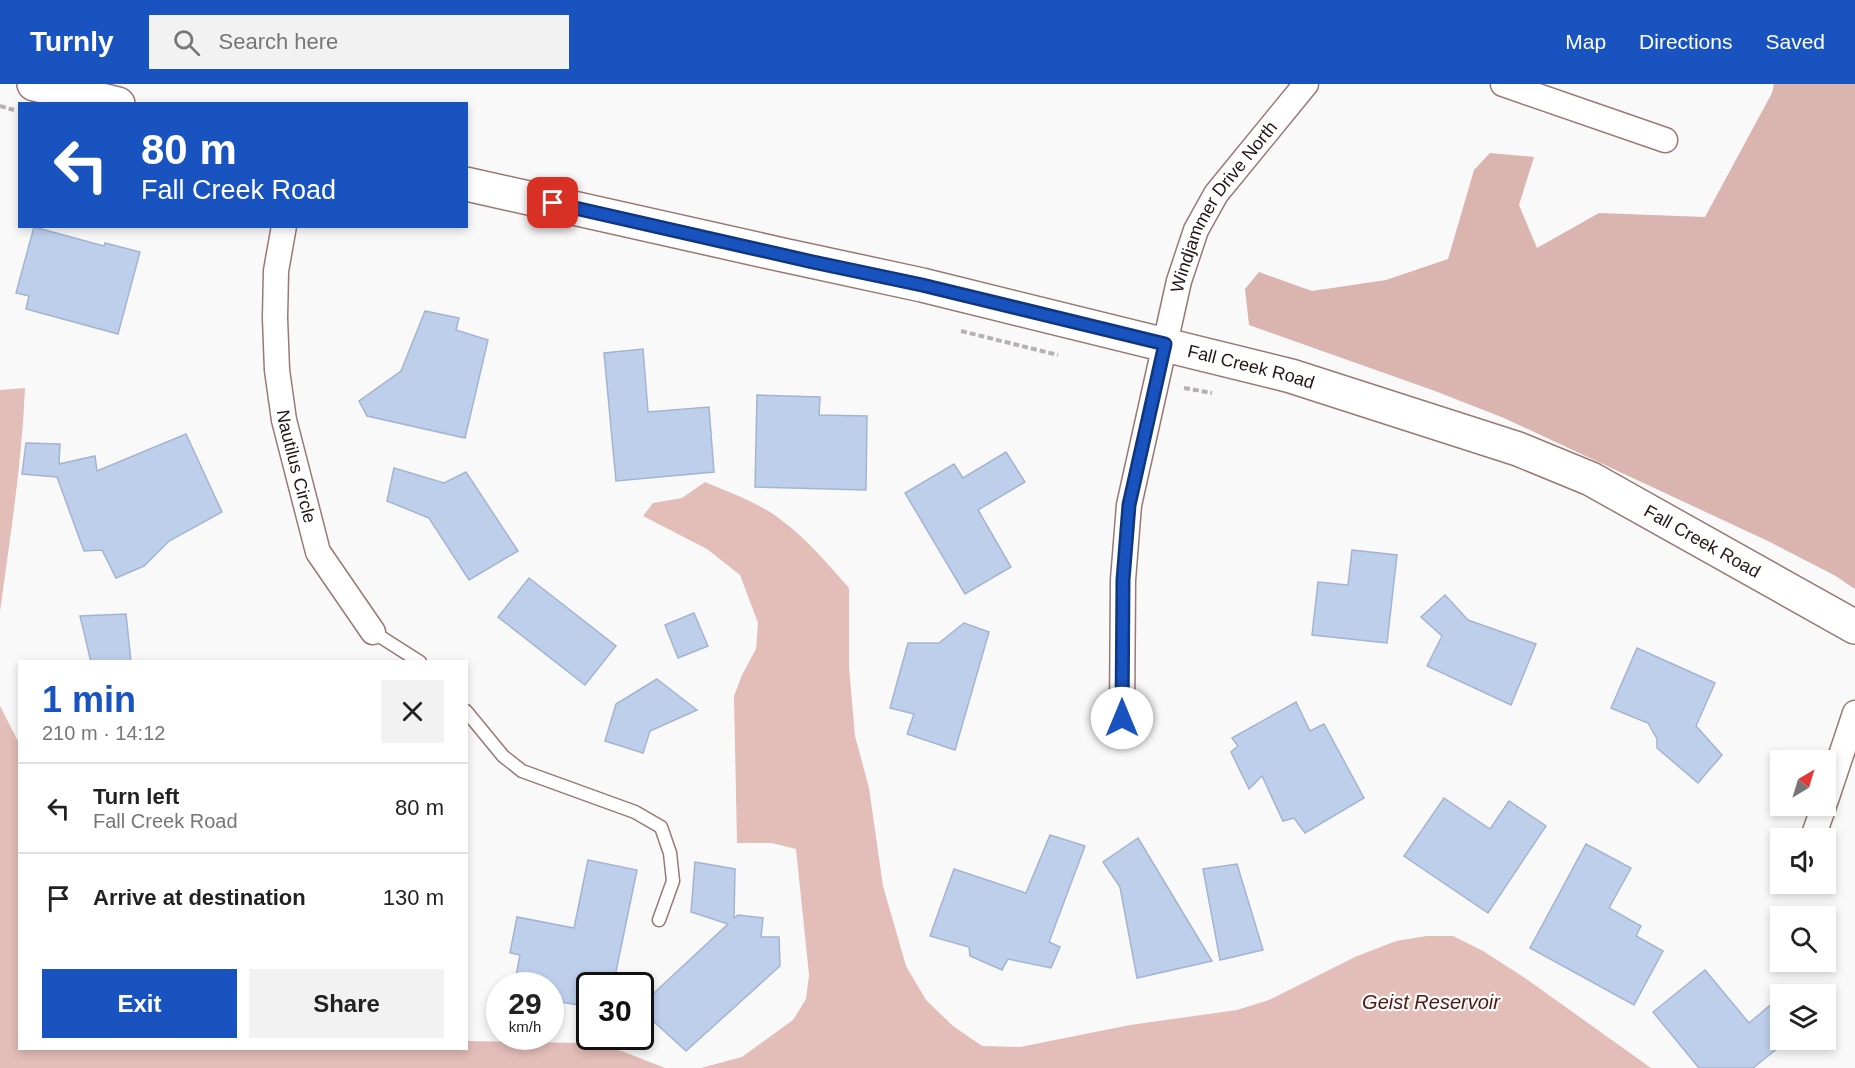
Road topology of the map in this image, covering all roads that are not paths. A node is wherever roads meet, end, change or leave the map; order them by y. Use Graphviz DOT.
graph roads {
  1 [pos="34,84"];
  2 [pos="1306,84"];
  3 [pos="1503,84"];
  4 [pos="110,102"];
  5 [pos="1665,140"];
  6 [pos="468,184"];
  7 [pos="284,228"];
  8 [pos="1165,344"];
  9 [pos="1855,627"];
  10 [pos="373,632"];
  11 [pos="417,660"];
  12 [pos="468,713"];
  13 [pos="1855,713"];
  14 [pos="1122,718"];
  15 [pos="1836,770"];
  16 [pos="659,920"];
  1 -- 4 [label="main road"];
  2 -- 8 [label="street, Windjammer Drive North"];
  3 -- 5 [label="street"];
  6 -- 8 [label="main road, Fall Creek Road"];
  7 -- 10 [label="street, Nautilus Circle"];
  8 -- 9 [label="main road, Fall Creek Road"];
  8 -- 14 [label="street, Windjammer Drive North"];
  10 -- 11 [label="lane, Nautilus Circle"];
  12 -- 16 [label="lane"];
  13 -- 15 [label="street"];
}
